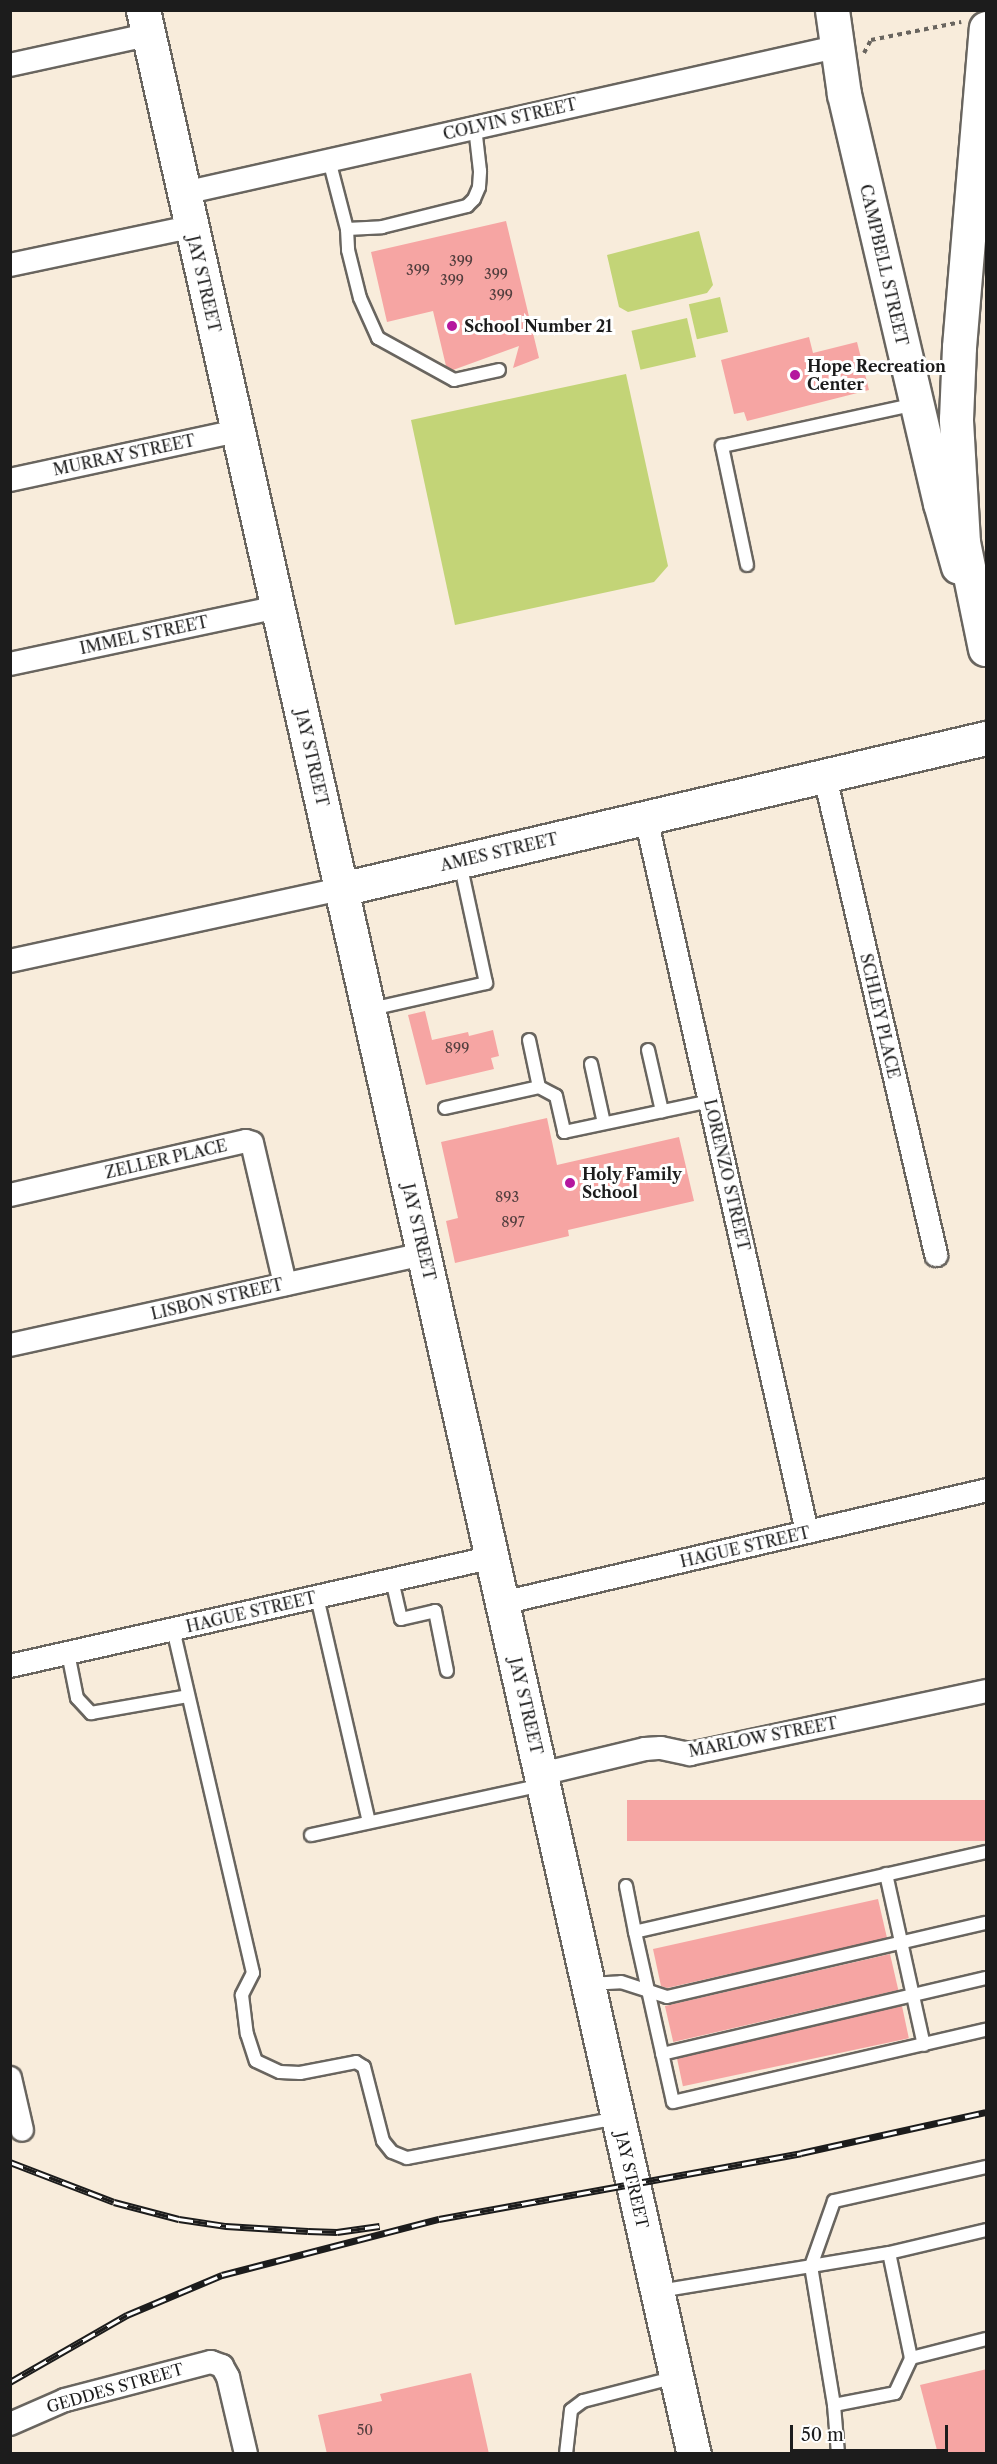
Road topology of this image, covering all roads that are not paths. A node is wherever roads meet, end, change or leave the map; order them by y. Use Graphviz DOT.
graph roads {
  1 [pos="832,10"];
  2 [pos="145,23"];
  3 [pos="987,28"];
  4 [pos="837,55"];
  5 [pos="10,65"];
  6 [pos="475,127"];
  7 [pos="329,160"];
  8 [pos="184,193"];
  9 [pos="192,227"];
  10 [pos="347,229"];
  11 [pos="10,266"];
  12 [pos="499,370"];
  13 [pos="917,404"];
  14 [pos="237,431"];
  15 [pos="10,480"];
  16 [pos="747,565"];
  17 [pos="278,607"];
  18 [pos="986,652"];
  19 [pos="10,664"];
  20 [pos="987,738"];
  21 [pos="825,777"];
  22 [pos="646,818"];
  23 [pos="459,861"];
  24 [pos="341,889"];
  25 [pos="10,961"];
  26 [pos="368,1010"];
  27 [pos="529,1040"];
  28 [pos="648,1050"];
  29 [pos="591,1064"];
  30 [pos="539,1087"];
  31 [pos="710,1101"];
  32 [pos="445,1108"];
  33 [pos="662,1111"];
  34 [pos="604,1123"];
  35 [pos="10,1195"];
  36 [pos="424,1254"];
  37 [pos="936,1255"];
  38 [pos="285,1284"];
  39 [pos="10,1345"];
  40 [pos="987,1490"];
  41 [pos="807,1532"];
  42 [pos="492,1557"];
  43 [pos="392,1580"];
  44 [pos="317,1597"];
  45 [pos="502,1604"];
  46 [pos="173,1629"];
  47 [pos="68,1653"];
  48 [pos="10,1666"];
  49 [pos="447,1671"];
  50 [pos="987,1691"];
  51 [pos="188,1696"];
  52 [pos="542,1779"];
  53 [pos="369,1822"];
  54 [pos="311,1835"];
  55 [pos="987,1852"];
  56 [pos="886,1874"];
  57 [pos="626,1886"];
  58 [pos="987,1923"];
  59 [pos="635,1932"];
  60 [pos="901,1942"];
  61 [pos="987,1978"];
  62 [pos="587,1984"];
  63 [pos="646,1989"];
  64 [pos="913,1995"];
  65 [pos="987,2030"];
  66 [pos="924,2044"];
  67 [pos="662,2054"];
  68 [pos="10,2078"];
  69 [pos="618,2118"];
  70 [pos="22,2130"];
  71 [pos="987,2167"];
  72 [pos="987,2230"];
  73 [pos="889,2253"];
  74 [pos="811,2266"];
  75 [pos="658,2292"];
  76 [pos="987,2339"];
  77 [pos="911,2358"];
  78 [pos="677,2377"];
  79 [pos="834,2405"];
  80 [pos="10,2424"];
  81 [pos="246,2454"];
  82 [pos="566,2454"];
  83 [pos="694,2454"];
  84 [pos="838,2454"];
  1 -- 4 [label="main road, CAMPBELL STREET"];
  2 -- 5 [label="street"];
  2 -- 8 [label="main road, JAY STREET"];
  3 -- 18 [label="main road"];
  4 -- 6 [label="street, COLVIN STREET"];
  4 -- 13 [label="main road, CAMPBELL STREET"];
  6 -- 7 [label="street, COLVIN STREET"];
  6 -- 10 [label="lane"];
  7 -- 8 [label="street, COLVIN STREET"];
  7 -- 10 [label="lane"];
  8 -- 9 [label="main road, JAY STREET"];
  9 -- 11 [label="street"];
  9 -- 14 [label="main road, JAY STREET"];
  10 -- 12 [label="lane"];
  13 -- 16 [label="lane"];
  13 -- 18 [label="main road, CAMPBELL STREET"];
  14 -- 15 [label="street, MURRAY STREET"];
  14 -- 17 [label="main road, JAY STREET"];
  17 -- 19 [label="street, IMMEL STREET"];
  17 -- 24 [label="main road, JAY STREET"];
  20 -- 21 [label="main road, AMES STREET"];
  21 -- 22 [label="main road, AMES STREET"];
  21 -- 37 [label="street, SCHLEY PLACE"];
  22 -- 23 [label="main road, AMES STREET"];
  22 -- 31 [label="street, LORENZO STREET"];
  23 -- 24 [label="main road, AMES STREET"];
  23 -- 26 [label="lane"];
  24 -- 25 [label="street, AMES STREET"];
  24 -- 26 [label="main road, JAY STREET"];
  26 -- 36 [label="main road, JAY STREET"];
  27 -- 30 [label="lane"];
  28 -- 33 [label="lane"];
  29 -- 34 [label="lane"];
  30 -- 32 [label="lane"];
  30 -- 34 [label="lane"];
  31 -- 33 [label="lane"];
  31 -- 41 [label="street, LORENZO STREET"];
  33 -- 34 [label="lane"];
  35 -- 38 [label="street, ZELLER PLACE"];
  36 -- 38 [label="street, LISBON STREET"];
  36 -- 42 [label="main road, JAY STREET"];
  38 -- 39 [label="street, LISBON STREET"];
  40 -- 41 [label="street, HAGUE STREET"];
  41 -- 45 [label="street, HAGUE STREET"];
  42 -- 43 [label="street, HAGUE STREET"];
  42 -- 45 [label="main road, JAY STREET"];
  43 -- 44 [label="street, HAGUE STREET"];
  43 -- 49 [label="lane"];
  44 -- 46 [label="street, HAGUE STREET"];
  44 -- 53 [label="lane"];
  45 -- 52 [label="main road, JAY STREET"];
  46 -- 47 [label="street, HAGUE STREET"];
  46 -- 51 [label="lane"];
  47 -- 48 [label="street, HAGUE STREET"];
  47 -- 51 [label="lane"];
  50 -- 52 [label="street, MARLOW STREET"];
  51 -- 69 [label="lane"];
  52 -- 53 [label="lane"];
  52 -- 62 [label="main road, JAY STREET"];
  53 -- 54 [label="lane"];
  55 -- 56 [label="lane"];
  56 -- 59 [label="lane"];
  56 -- 60 [label="lane"];
  57 -- 59 [label="lane"];
  58 -- 60 [label="lane"];
  59 -- 63 [label="lane"];
  60 -- 63 [label="lane"];
  60 -- 64 [label="lane"];
  61 -- 64 [label="lane"];
  62 -- 63 [label="lane"];
  62 -- 69 [label="main road, JAY STREET"];
  63 -- 67 [label="lane"];
  64 -- 66 [label="lane"];
  64 -- 67 [label="lane"];
  65 -- 66 [label="lane"];
  66 -- 67 [label="lane"];
  68 -- 70 [label="street"];
  69 -- 75 [label="main road, JAY STREET"];
  71 -- 74 [label="lane"];
  72 -- 73 [label="lane"];
  73 -- 74 [label="lane"];
  73 -- 77 [label="lane"];
  74 -- 75 [label="lane"];
  74 -- 79 [label="lane"];
  75 -- 78 [label="main road, JAY STREET"];
  76 -- 77 [label="lane"];
  77 -- 79 [label="lane"];
  78 -- 82 [label="lane"];
  78 -- 83 [label="main road, JAY STREET"];
  79 -- 84 [label="lane"];
  80 -- 81 [label="street, GEDDES STREET"];
}
